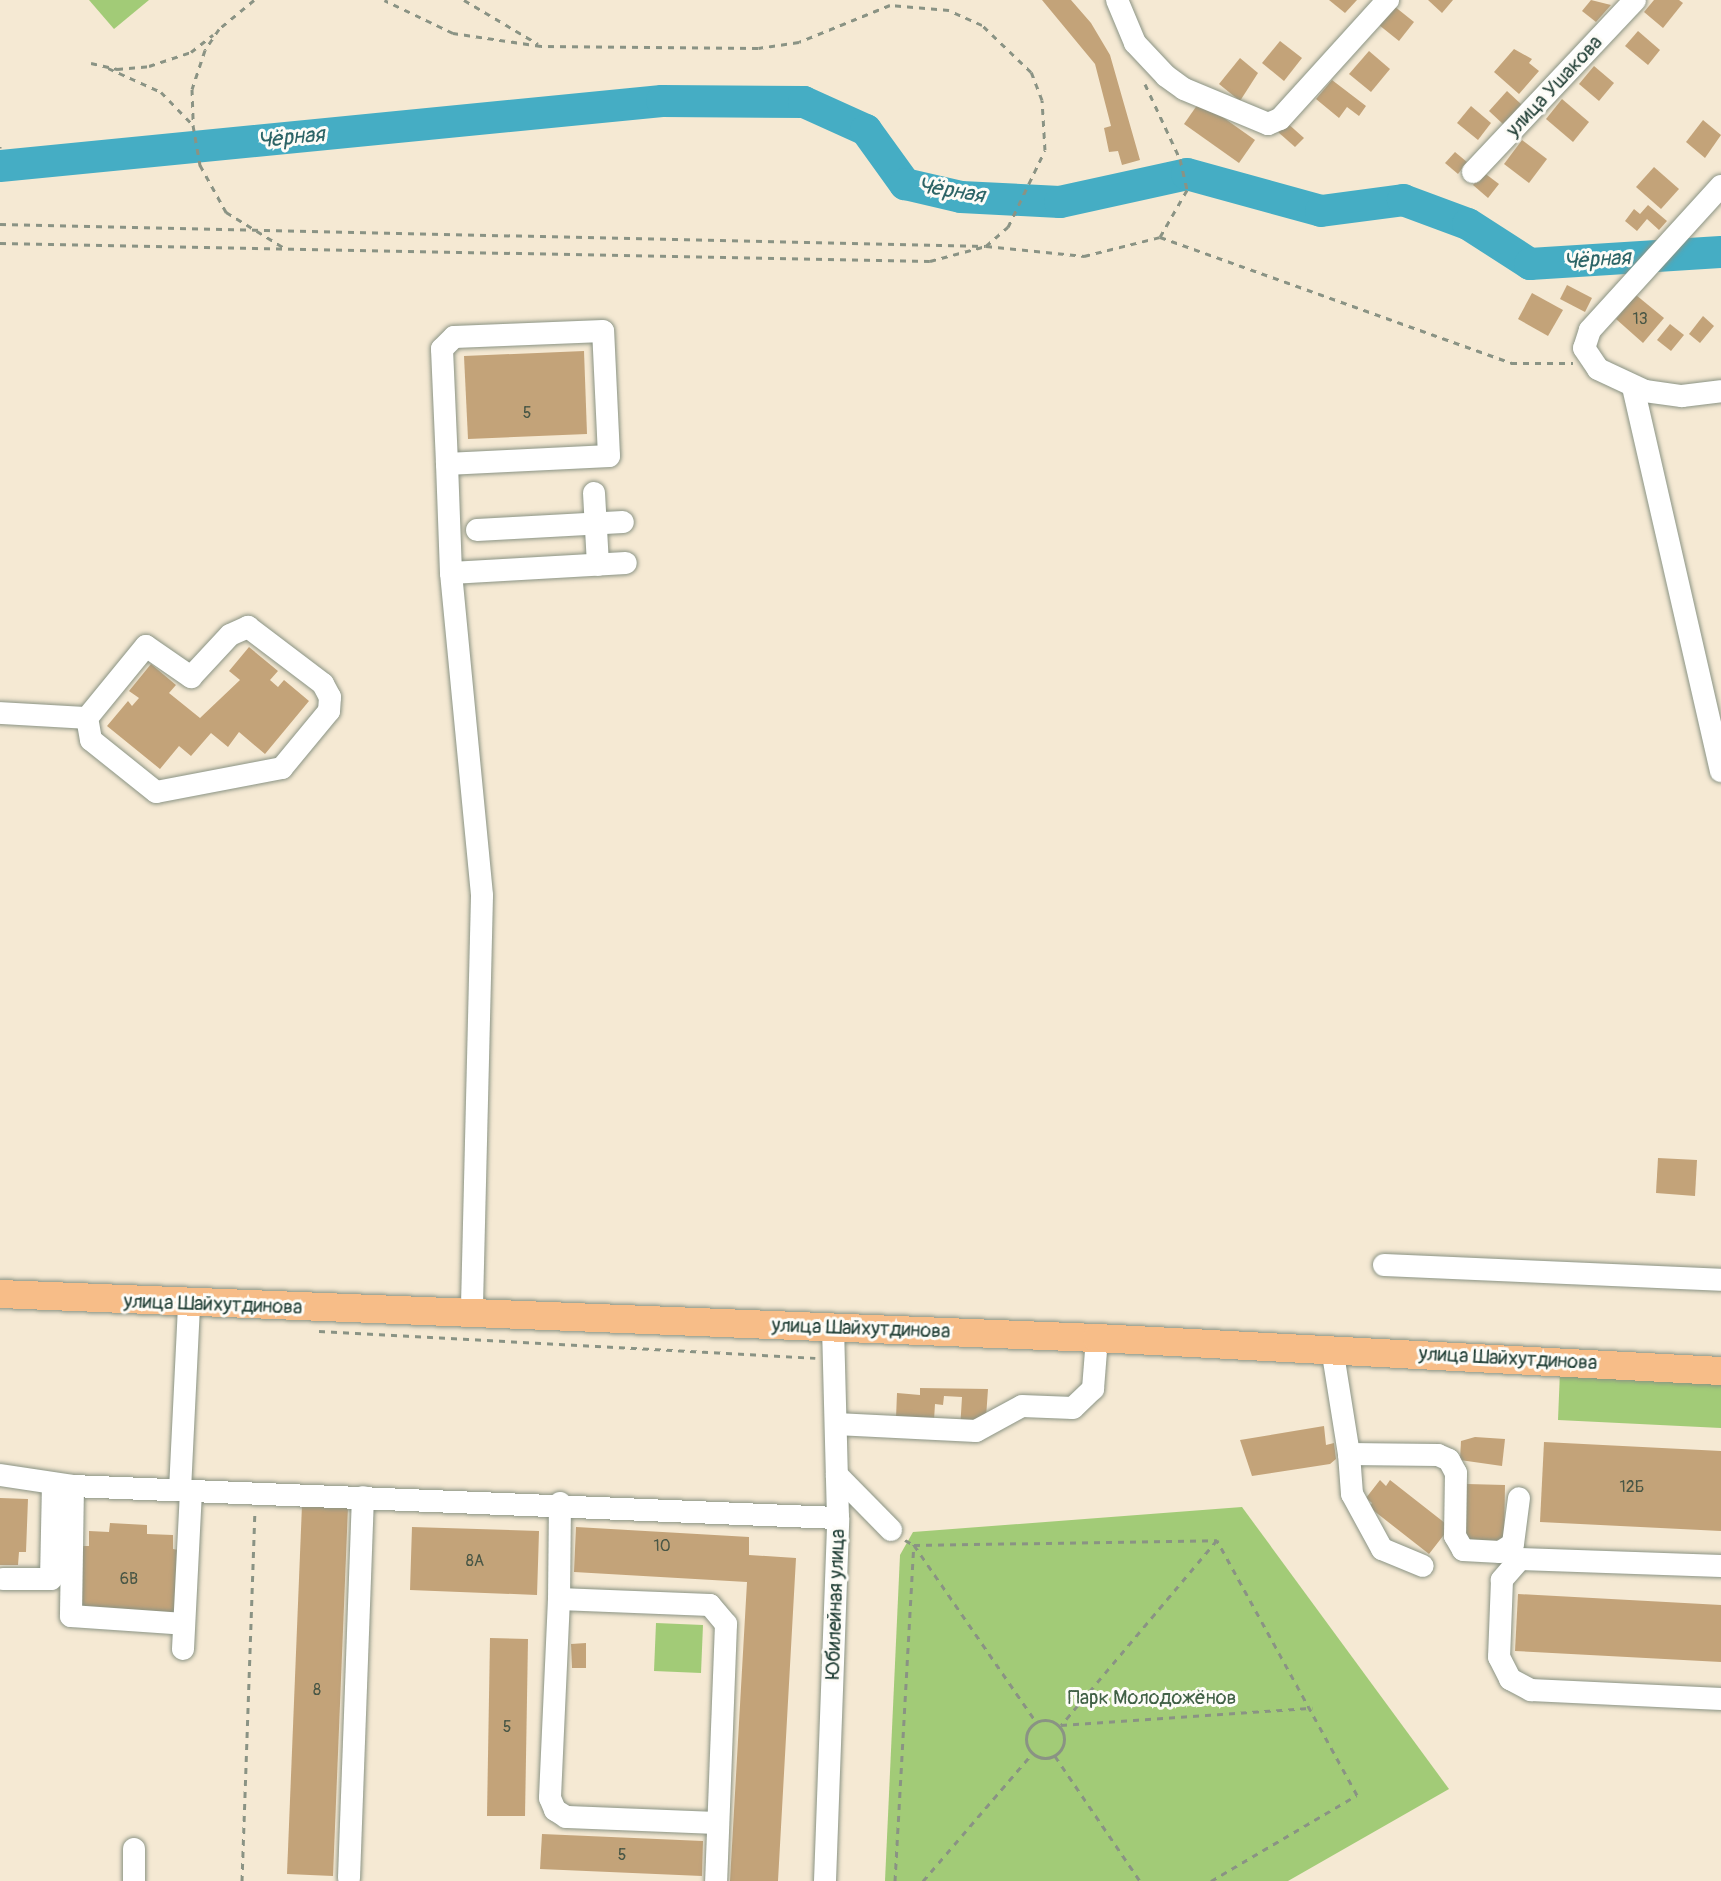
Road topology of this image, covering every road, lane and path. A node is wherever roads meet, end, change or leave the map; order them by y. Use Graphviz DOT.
graph roads {
  1 [pos="254,0"];
  2 [pos="384,0"];
  3 [pos="464,0"];
  4 [pos="1117,0"];
  5 [pos="1388,0"];
  6 [pos="1635,0"];
  7 [pos="219,29"];
  8 [pos="541,46"];
  9 [pos="193,125"];
  10 [pos="1180,159"];
  11 [pos="1473,172"];
  12 [pos="1721,186"];
  13 [pos="0,224"];
  14 [pos="253,230"];
  15 [pos="1160,237"];
  16 [pos="0,243"];
  17 [pos="986,246"];
  18 [pos="290,251"];
  19 [pos="1585,354"];
  20 [pos="1633,387"];
  21 [pos="1721,391"];
  22 [pos="447,464"];
  23 [pos="594,493"];
  24 [pos="623,522"];
  25 [pos="596,523"];
  26 [pos="477,530"];
  27 [pos="626,563"];
  28 [pos="598,565"];
  29 [pos="451,573"];
  30 [pos="0,713"];
  31 [pos="87,718"];
  32 [pos="1718,744"];
  33 [pos="1721,771"];
  34 [pos="1384,1265"];
  35 [pos="1721,1280"];
  36 [pos="0,1294"];
  37 [pos="189,1303"];
  38 [pos="472,1314"];
  39 [pos="833,1326"];
  40 [pos="314,1331"];
  41 [pos="1097,1338"];
  42 [pos="1332,1348"];
  43 [pos="834,1359"];
  44 [pos="1721,1371"];
  45 [pos="836,1424"];
  46 [pos="1349,1454"];
  47 [pos="0,1475"];
  48 [pos="837,1475"];
  49 [pos="63,1485"];
  50 [pos="186,1491"];
  51 [pos="256,1493"];
  52 [pos="363,1497"];
  53 [pos="1519,1498"];
  54 [pos="560,1503"];
  55 [pos="838,1518"];
  56 [pos="891,1530"];
  57 [pos="1217,1540"];
  58 [pos="914,1545"];
  59 [pos="1423,1566"];
  60 [pos="1721,1566"];
  61 [pos="3,1579"];
  62 [pos="559,1599"];
  63 [pos="184,1624"];
  64 [pos="183,1649"];
  65 [pos="1721,1699"];
  66 [pos="1312,1708"];
  67 [pos="1036,1722"];
  68 [pos="1061,1725"];
  69 [pos="1032,1754"];
  70 [pos="1055,1756"];
  71 [pos="718,1823"];
  72 [pos="134,1849"];
  73 [pos="349,1878"];
  74 [pos="134,1881"];
  75 [pos="242,1881"];
  76 [pos="716,1881"];
  77 [pos="825,1881"];
  78 [pos="895,1881"];
  79 [pos="923,1881"];
  80 [pos="1140,1881"];
  81 [pos="1211,1881"];
  1 -- 7 [label="path"];
  2 -- 8 [label="path"];
  3 -- 8 [label="path"];
  4 -- 5 [label="street"];
  6 -- 11 [label="street, улица Ушакова"];
  7 -- 9 [label="path"];
  7 -- 9 [label="path"];
  8 -- 17 [label="path"];
  9 -- 14 [label="path"];
  10 -- 15 [label="path"];
  12 -- 19 [label="street"];
  13 -- 14 [label="path"];
  14 -- 17 [label="path"];
  14 -- 18 [label="path"];
  15 -- 17 [label="path"];
  15 -- 19 [label="path"];
  16 -- 18 [label="path"];
  17 -- 18 [label="path"];
  19 -- 20 [label="street"];
  20 -- 21 [label="street"];
  20 -- 32 [label="street"];
  22 -- 22 [label="street"];
  22 -- 29 [label="street"];
  23 -- 25 [label="street"];
  24 -- 25 [label="street"];
  25 -- 26 [label="street"];
  25 -- 28 [label="street"];
  27 -- 28 [label="street"];
  28 -- 29 [label="street"];
  29 -- 38 [label="street"];
  30 -- 31 [label="street"];
  31 -- 31 [label="street"];
  32 -- 33 [label="street"];
  34 -- 35 [label="street"];
  36 -- 37 [label="main road, улица Шайхутдинова"];
  37 -- 38 [label="main road, улица Шайхутдинова"];
  37 -- 50 [label="street"];
  38 -- 39 [label="main road, улица Шайхутдинова"];
  39 -- 41 [label="main road, улица Шайхутдинова"];
  39 -- 43 [label="street, Юбилейная улица"];
  40 -- 43 [label="path"];
  41 -- 42 [label="main road, улица Шайхутдинова"];
  41 -- 45 [label="street"];
  42 -- 44 [label="main road, улица Шайхутдинова"];
  42 -- 46 [label="street"];
  43 -- 45 [label="street, Юбилейная улица"];
  45 -- 48 [label="street, Юбилейная улица"];
  46 -- 53 [label="street"];
  46 -- 59 [label="street"];
  47 -- 49 [label="street"];
  48 -- 55 [label="street, Юбилейная улица"];
  48 -- 56 [label="street"];
  49 -- 50 [label="street"];
  49 -- 61 [label="street"];
  49 -- 63 [label="street"];
  50 -- 51 [label="street"];
  50 -- 63 [label="street"];
  51 -- 52 [label="street"];
  51 -- 75 [label="path"];
  52 -- 54 [label="street"];
  52 -- 73 [label="street"];
  54 -- 55 [label="street"];
  54 -- 62 [label="street"];
  55 -- 77 [label="street, Юбилейная улица"];
  56 -- 58 [label="path"];
  57 -- 58 [label="path"];
  57 -- 66 [label="path"];
  57 -- 68 [label="path"];
  58 -- 67 [label="path"];
  58 -- 78 [label="path"];
  60 -- 65 [label="street"];
  62 -- 71 [label="street"];
  62 -- 71 [label="street"];
  63 -- 64 [label="street"];
  66 -- 68 [label="path"];
  66 -- 81 [label="path"];
  67 -- 68 [label="path"];
  67 -- 69 [label="path"];
  68 -- 70 [label="path"];
  69 -- 70 [label="path"];
  69 -- 79 [label="path"];
  70 -- 80 [label="path"];
  71 -- 76 [label="street"];
  72 -- 74 [label="street"];
}
